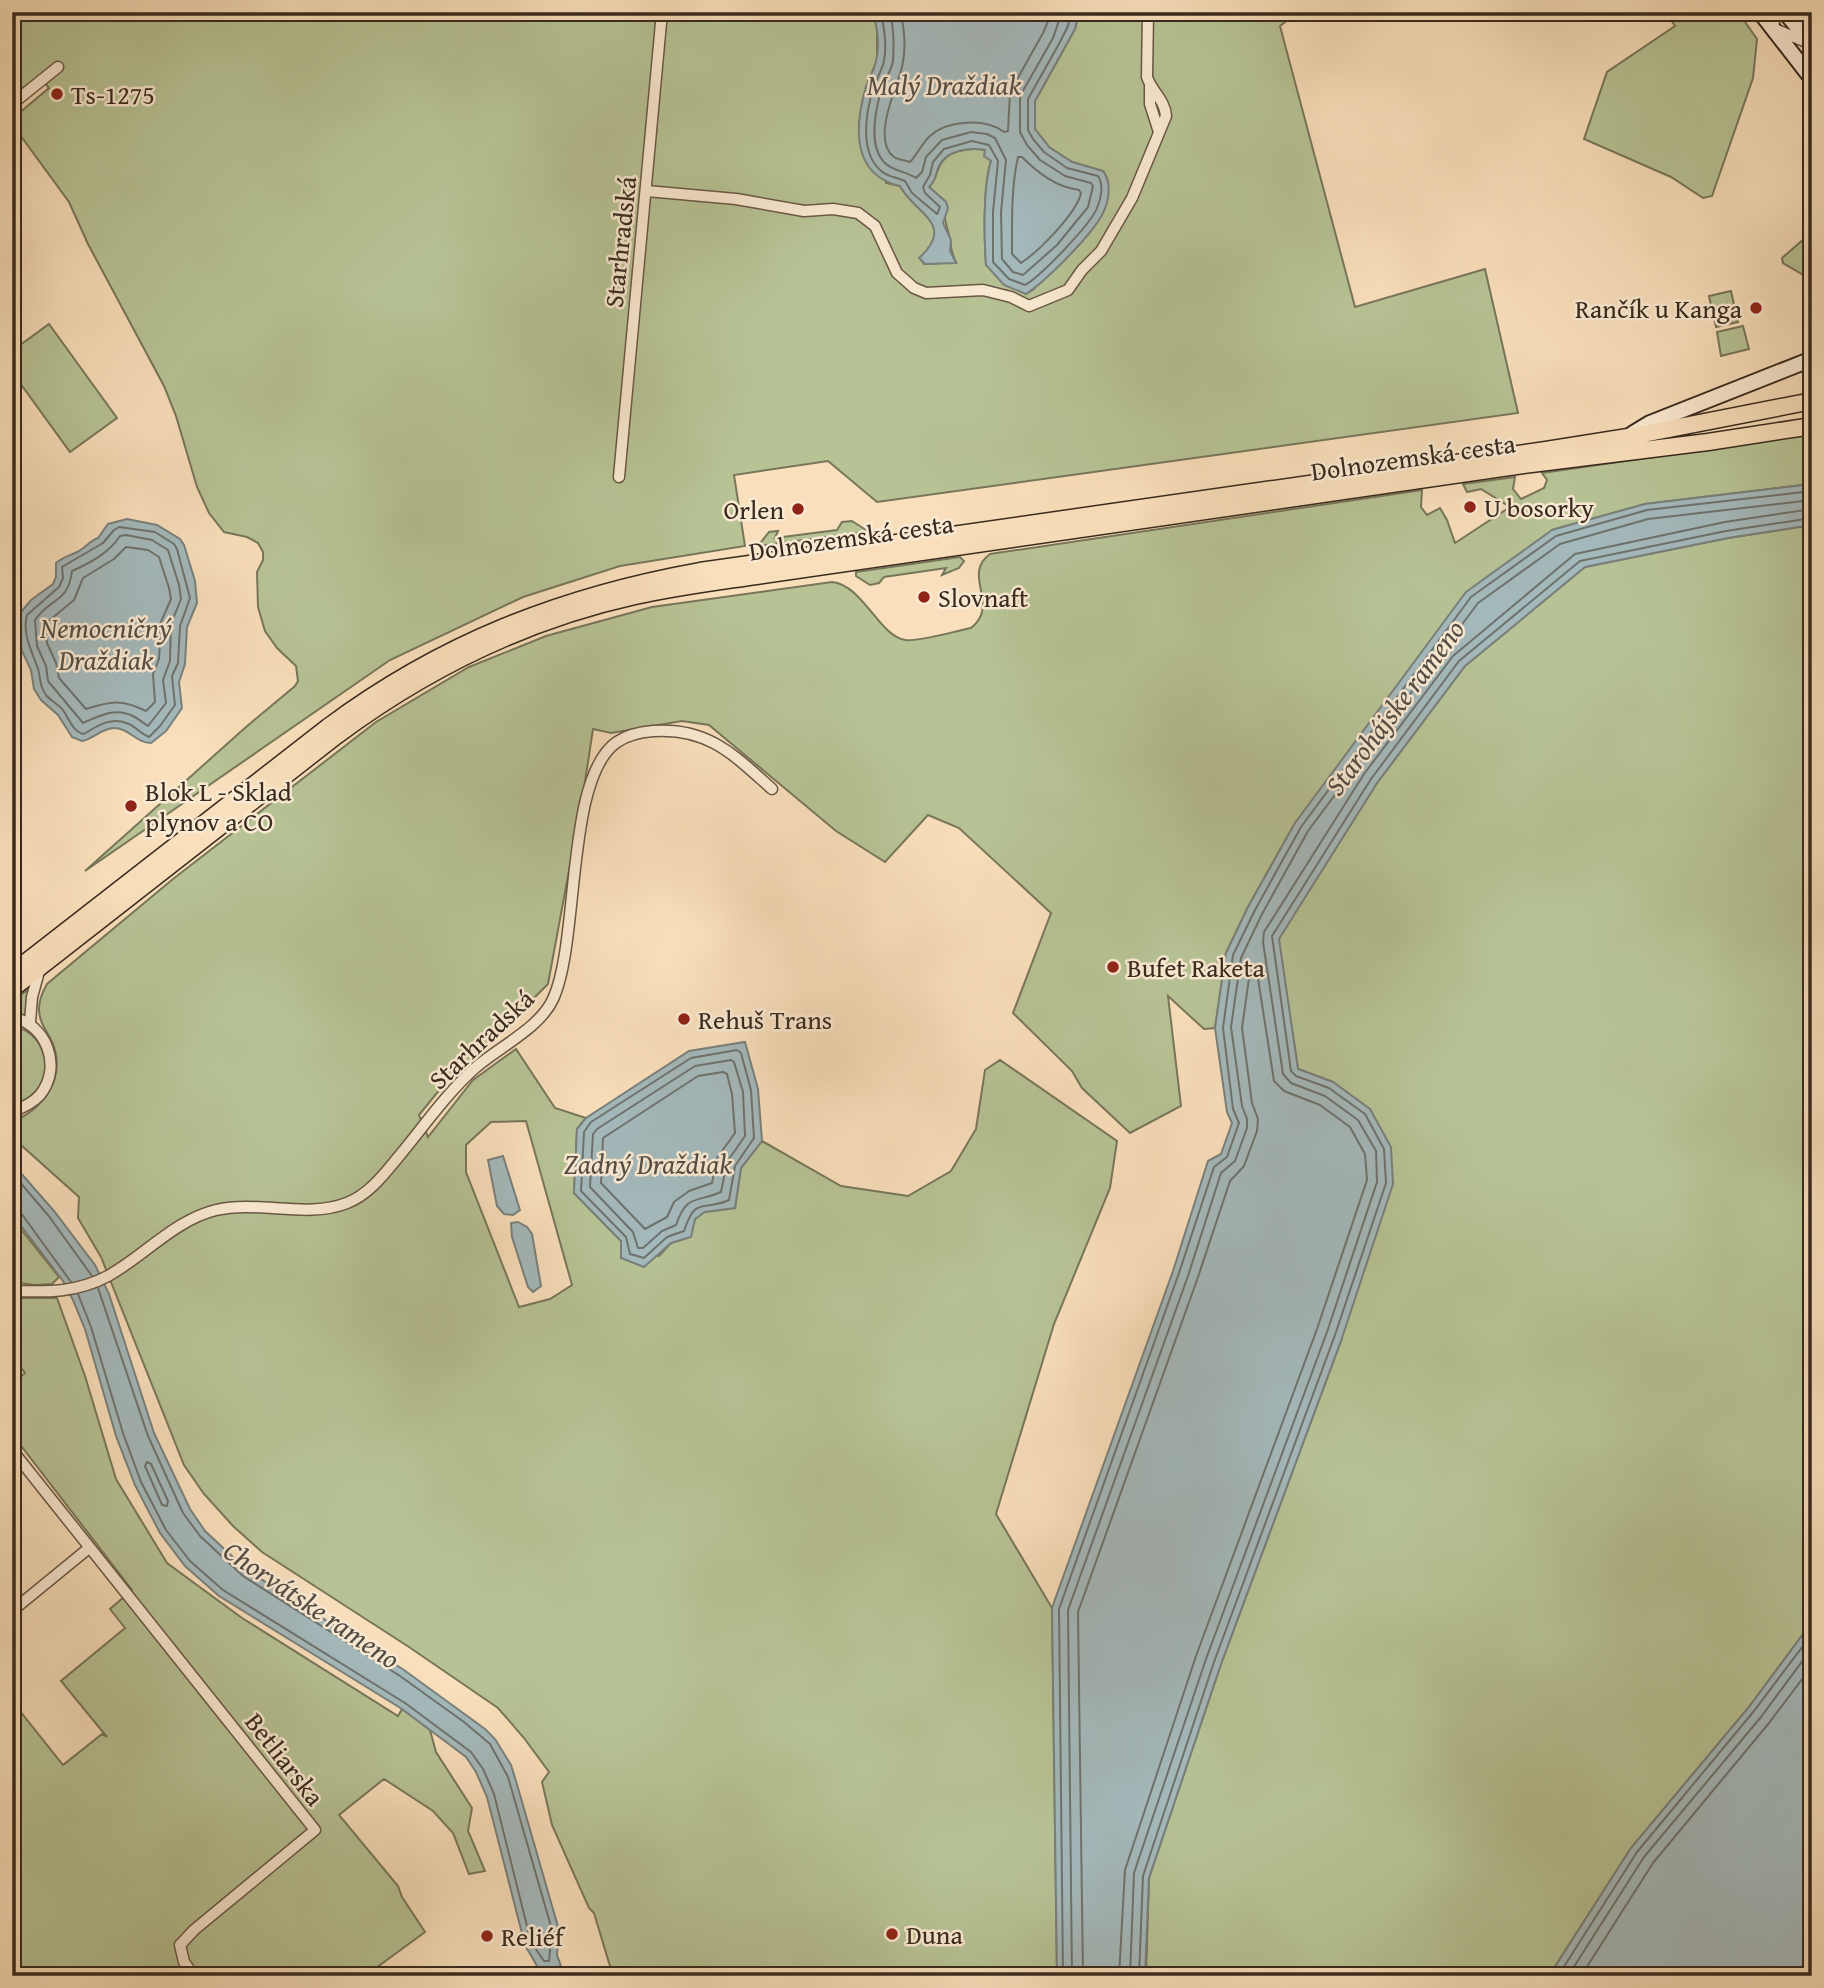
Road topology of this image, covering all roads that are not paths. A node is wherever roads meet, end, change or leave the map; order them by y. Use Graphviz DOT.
graph roads {
  1 [pos="662,12"];
  2 [pos="1148,12"];
  3 [pos="1760,12"];
  4 [pos="1777,12"];
  5 [pos="1785,12"];
  6 [pos="1772,28"];
  7 [pos="1811,44"];
  8 [pos="58,67"];
  9 [pos="1812,79"];
  10 [pos="12,104"];
  11 [pos="647,191"];
  12 [pos="1812,359"];
  13 [pos="1812,401"];
  14 [pos="1812,426"];
  15 [pos="1628,437"];
  16 [pos="619,477"];
  17 [pos="772,789"];
  18 [pos="12,961"];
  19 [pos="35,963"];
  20 [pos="12,973"];
  21 [pos="12,989"];
  22 [pos="12,1017"];
  23 [pos="30,1022"];
  24 [pos="12,1112"];
  25 [pos="12,1291"];
  26 [pos="12,1450"];
  27 [pos="89,1548"];
  28 [pos="12,1611"];
  29 [pos="194,1976"];
  1 -- 11 [label="street, Starhradská"];
  2 -- 11 [label="street"];
  3 -- 6 [label="main road"];
  4 -- 6 [label="street"];
  5 -- 7 [label="main road"];
  6 -- 7 [label="street"];
  6 -- 9 [label="main road"];
  8 -- 10 [label="street"];
  11 -- 16 [label="street, Starhradská"];
  12 -- 15 [label="main road"];
  13 -- 15 [label="main road, Dolnozemská cesta"];
  14 -- 19 [label="main road, Dolnozemská cesta"];
  15 -- 19 [label="main road, Dolnozemská cesta"];
  17 -- 25 [label="street, Starhradská"];
  18 -- 19 [label="street"];
  19 -- 20 [label="main road, Dolnozemská cesta"];
  19 -- 21 [label="main road, Dolnozemská cesta"];
  19 -- 23 [label="street"];
  22 -- 23 [label="street"];
  23 -- 24 [label="street"];
  26 -- 27 [label="street, Betliarska"];
  27 -- 28 [label="street"];
  27 -- 29 [label="street, Betliarska"];
}
